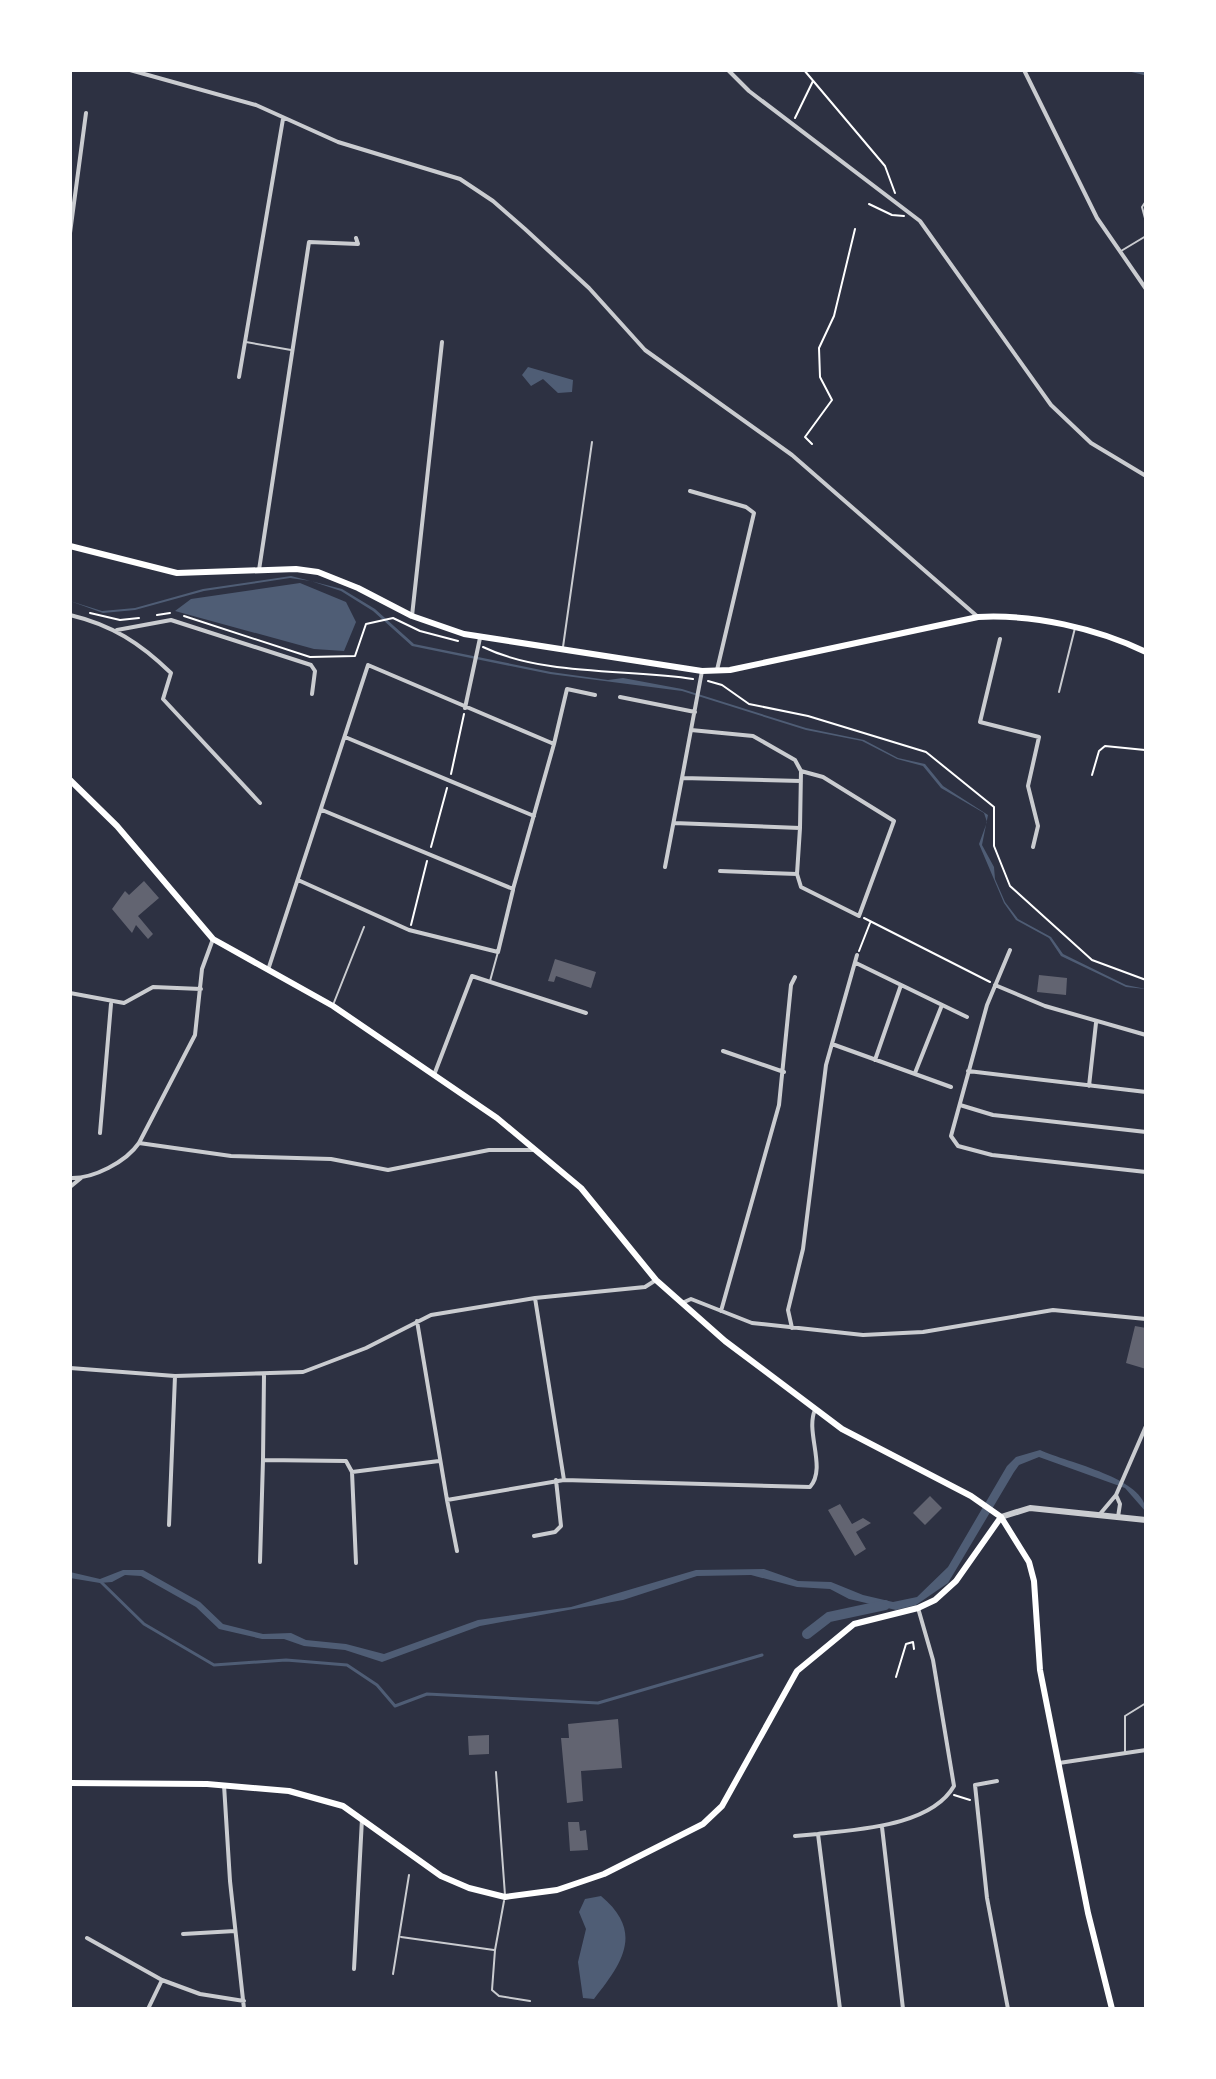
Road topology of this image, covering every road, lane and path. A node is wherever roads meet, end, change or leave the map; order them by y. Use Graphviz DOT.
graph roads {
  1 [pos="130,70"];
  2 [pos="728,70"];
  3 [pos="804,70"];
  4 [pos="1024,70"];
  5 [pos="813,80"];
  6 [pos="86,113"];
  7 [pos="283,119"];
  8 [pos="793,122"];
  9 [pos="1146,201"];
  10 [pos="869,204"];
  11 [pos="908,211"];
  12 [pos="1146,222"];
  13 [pos="855,229"];
  14 [pos="70,233"];
  15 [pos="1146,236"];
  16 [pos="356,238"];
  17 [pos="1120,252"];
  18 [pos="1146,289"];
  19 [pos="245,342"];
  20 [pos="442,342"];
  21 [pos="292,350"];
  22 [pos="239,377"];
  23 [pos="592,442"];
  24 [pos="812,444"];
  25 [pos="1146,476"];
  26 [pos="690,491"];
  27 [pos="70,546"];
  28 [pos="259,570"];
  29 [pos="83,611"];
  30 [pos="70,615"];
  31 [pos="155,615"];
  32 [pos="412,616"];
  33 [pos="978,617"];
  34 [pos="143,618"];
  35 [pos="1075,628"];
  36 [pos="117,630"];
  37 [pos="480,638"];
  38 [pos="1000,639"];
  39 [pos="460,641"];
  40 [pos="480,647"];
  41 [pos="562,652"];
  42 [pos="1146,652"];
  43 [pos="702,671"];
  44 [pos="717,672"];
  45 [pos="700,680"];
  46 [pos="1059,692"];
  47 [pos="312,694"];
  48 [pos="595,695"];
  49 [pos="620,697"];
  50 [pos="465,708"];
  51 [pos="695,712"];
  52 [pos="691,730"];
  53 [pos="345,737"];
  54 [pos="554,744"];
  55 [pos="1145,750"];
  56 [pos="801,771"];
  57 [pos="1092,775"];
  58 [pos="682,778"];
  59 [pos="70,780"];
  60 [pos="450,780"];
  61 [pos="801,781"];
  62 [pos="260,803"];
  63 [pos="322,810"];
  64 [pos="534,816"];
  65 [pos="674,823"];
  66 [pos="800,828"];
  67 [pos="1033,847"];
  68 [pos="429,854"];
  69 [pos="665,867"];
  70 [pos="720,871"];
  71 [pos="797,874"];
  72 [pos="298,880"];
  73 [pos="513,889"];
  74 [pos="859,916"];
  75 [pos="871,921"];
  76 [pos="364,927"];
  77 [pos="409,930"];
  78 [pos="213,939"];
  79 [pos="1010,950"];
  80 [pos="498,952"];
  81 [pos="857,955"];
  82 [pos="856,963"];
  83 [pos="268,970"];
  84 [pos="795,977"];
  85 [pos="1146,980"];
  86 [pos="490,982"];
  87 [pos="901,985"];
  88 [pos="995,985"];
  89 [pos="201,989"];
  90 [pos="70,993"];
  91 [pos="111,1004"];
  92 [pos="942,1005"];
  93 [pos="333,1006"];
  94 [pos="586,1013"];
  95 [pos="967,1017"];
  96 [pos="1096,1023"];
  97 [pos="1146,1035"];
  98 [pos="832,1044"];
  99 [pos="723,1051"];
  100 [pos="875,1060"];
  101 [pos="968,1071"];
  102 [pos="784,1072"];
  103 [pos="915,1074"];
  104 [pos="434,1075"];
  105 [pos="1089,1086"];
  106 [pos="951,1087"];
  107 [pos="1146,1092"];
  108 [pos="960,1105"];
  109 [pos="1146,1132"];
  110 [pos="100,1133"];
  111 [pos="139,1143"];
  112 [pos="537,1150"];
  113 [pos="1146,1172"];
  114 [pos="70,1178"];
  115 [pos="81,1178"];
  116 [pos="70,1187"];
  117 [pos="656,1280"];
  118 [pos="535,1298"];
  119 [pos="681,1304"];
  120 [pos="721,1311"];
  121 [pos="1146,1319"];
  122 [pos="417,1321"];
  123 [pos="795,1329"];
  124 [pos="70,1368"];
  125 [pos="264,1375"];
  126 [pos="175,1376"];
  127 [pos="815,1410"];
  128 [pos="1146,1426"];
  129 [pos="263,1460"];
  130 [pos="439,1461"];
  131 [pos="352,1472"];
  132 [pos="556,1480"];
  133 [pos="564,1480"];
  134 [pos="1116,1495"];
  135 [pos="447,1500"];
  136 [pos="998,1514"];
  137 [pos="1100,1514"];
  138 [pos="1118,1517"];
  139 [pos="1146,1520"];
  140 [pos="169,1525"];
  141 [pos="534,1536"];
  142 [pos="457,1551"];
  143 [pos="260,1562"];
  144 [pos="356,1563"];
  145 [pos="918,1608"];
  146 [pos="914,1649"];
  147 [pos="896,1677"];
  148 [pos="1146,1703"];
  149 [pos="1146,1750"];
  150 [pos="1125,1754"];
  151 [pos="1059,1763"];
  152 [pos="496,1772"];
  153 [pos="997,1781"];
  154 [pos="70,1783"];
  155 [pos="224,1785"];
  156 [pos="951,1791"];
  157 [pos="978,1801"];
  158 [pos="363,1817"];
  159 [pos="882,1827"];
  160 [pos="818,1834"];
  161 [pos="795,1836"];
  162 [pos="409,1875"];
  163 [pos="505,1897"];
  164 [pos="235,1931"];
  165 [pos="183,1934"];
  166 [pos="399,1936"];
  167 [pos="87,1938"];
  168 [pos="495,1950"];
  169 [pos="354,1969"];
  170 [pos="393,1974"];
  171 [pos="162,1980"];
  172 [pos="244,2001"];
  173 [pos="530,2001"];
  174 [pos="148,2009"];
  175 [pos="244,2009"];
  176 [pos="840,2009"];
  177 [pos="903,2009"];
  178 [pos="1008,2009"];
  179 [pos="1112,2009"];
  1 -- 7 [label="street"];
  2 -- 8 [label="street"];
  3 -- 5 [label="path"];
  4 -- 17 [label="street"];
  5 -- 8 [label="path"];
  5 -- 11 [label="path"];
  6 -- 14 [label="street"];
  7 -- 19 [label="street"];
  7 -- 33 [label="street"];
  8 -- 11 [label="street"];
  9 -- 12 [label="lane"];
  10 -- 11 [label="path"];
  11 -- 25 [label="street"];
  13 -- 24 [label="path"];
  15 -- 17 [label="lane"];
  16 -- 21 [label="street"];
  17 -- 18 [label="street"];
  19 -- 21 [label="lane"];
  19 -- 22 [label="street"];
  20 -- 32 [label="street"];
  21 -- 28 [label="street"];
  23 -- 41 [label="lane"];
  26 -- 44 [label="street"];
  27 -- 28 [label="main road"];
  28 -- 32 [label="main road"];
  29 -- 34 [label="path"];
  30 -- 36 [label="street"];
  31 -- 39 [label="path"];
  32 -- 37 [label="main road"];
  33 -- 35 [label="main road"];
  33 -- 44 [label="main road"];
  35 -- 42 [label="main road"];
  35 -- 46 [label="lane"];
  36 -- 47 [label="street"];
  36 -- 62 [label="street"];
  37 -- 40 [label="street"];
  37 -- 41 [label="main road"];
  38 -- 67 [label="street"];
  40 -- 45 [label="path"];
  40 -- 50 [label="street"];
  41 -- 43 [label="main road"];
  43 -- 44 [label="main road"];
  43 -- 45 [label="street"];
  45 -- 51 [label="street"];
  45 -- 85 [label="path"];
  48 -- 54 [label="street"];
  49 -- 51 [label="street"];
  50 -- 53 [label="street"];
  50 -- 54 [label="street"];
  50 -- 60 [label="path"];
  51 -- 52 [label="street"];
  52 -- 56 [label="street"];
  52 -- 58 [label="street"];
  53 -- 60 [label="street"];
  53 -- 63 [label="street"];
  54 -- 64 [label="street"];
  55 -- 57 [label="path"];
  56 -- 61 [label="street"];
  56 -- 74 [label="street"];
  58 -- 61 [label="street"];
  58 -- 65 [label="street"];
  59 -- 78 [label="main road"];
  60 -- 64 [label="street"];
  60 -- 68 [label="path"];
  61 -- 66 [label="street"];
  63 -- 68 [label="street"];
  63 -- 72 [label="street"];
  64 -- 73 [label="street"];
  65 -- 66 [label="street"];
  65 -- 69 [label="street"];
  66 -- 71 [label="street"];
  68 -- 73 [label="street"];
  68 -- 77 [label="path"];
  70 -- 71 [label="street"];
  71 -- 74 [label="street"];
  72 -- 77 [label="street"];
  72 -- 83 [label="street"];
  73 -- 80 [label="street"];
  74 -- 75 [label="path"];
  75 -- 81 [label="path"];
  75 -- 88 [label="path"];
  76 -- 93 [label="lane"];
  77 -- 80 [label="street"];
  78 -- 83 [label="main road"];
  78 -- 89 [label="street"];
  79 -- 88 [label="street"];
  80 -- 86 [label="lane"];
  81 -- 82 [label="street"];
  82 -- 87 [label="street"];
  82 -- 98 [label="street"];
  83 -- 93 [label="main road"];
  84 -- 102 [label="street"];
  86 -- 94 [label="street"];
  86 -- 104 [label="street"];
  87 -- 92 [label="street"];
  87 -- 100 [label="street"];
  88 -- 96 [label="street"];
  88 -- 101 [label="street"];
  89 -- 91 [label="street"];
  89 -- 111 [label="street"];
  90 -- 91 [label="street"];
  91 -- 110 [label="street"];
  92 -- 95 [label="street"];
  92 -- 103 [label="street"];
  93 -- 104 [label="main road"];
  96 -- 97 [label="street"];
  96 -- 105 [label="street"];
  98 -- 100 [label="street"];
  98 -- 123 [label="street"];
  99 -- 102 [label="street"];
  100 -- 103 [label="street"];
  101 -- 105 [label="street"];
  101 -- 108 [label="street"];
  102 -- 120 [label="street"];
  103 -- 106 [label="street"];
  104 -- 112 [label="main road"];
  105 -- 107 [label="street"];
  108 -- 109 [label="street"];
  108 -- 113 [label="street"];
  111 -- 112 [label="street"];
  111 -- 115 [label="street"];
  112 -- 117 [label="main road"];
  114 -- 115 [label="street"];
  115 -- 116 [label="street"];
  117 -- 118 [label="street"];
  117 -- 119 [label="main road"];
  118 -- 122 [label="street"];
  118 -- 133 [label="street"];
  119 -- 120 [label="street"];
  119 -- 127 [label="main road"];
  120 -- 123 [label="street"];
  121 -- 123 [label="street"];
  122 -- 125 [label="street"];
  122 -- 130 [label="street"];
  124 -- 126 [label="street"];
  125 -- 126 [label="street"];
  125 -- 129 [label="street"];
  126 -- 140 [label="street"];
  127 -- 133 [label="street"];
  127 -- 136 [label="main road"];
  128 -- 134 [label="street"];
  129 -- 131 [label="street"];
  129 -- 143 [label="street"];
  130 -- 131 [label="street"];
  130 -- 135 [label="street"];
  131 -- 144 [label="street"];
  132 -- 133 [label="street"];
  132 -- 135 [label="street"];
  132 -- 141 [label="street"];
  134 -- 137 [label="street"];
  134 -- 138 [label="street"];
  135 -- 142 [label="street"];
  136 -- 137 [label="street"];
  136 -- 145 [label="main road"];
  136 -- 151 [label="main road"];
  137 -- 138 [label="street"];
  138 -- 139 [label="street"];
  145 -- 156 [label="street"];
  145 -- 163 [label="main road"];
  146 -- 147 [label="path"];
  148 -- 150 [label="lane"];
  149 -- 150 [label="street"];
  150 -- 151 [label="street"];
  151 -- 179 [label="main road"];
  152 -- 163 [label="lane"];
  153 -- 157 [label="street"];
  154 -- 155 [label="main road"];
  155 -- 158 [label="main road"];
  155 -- 164 [label="street"];
  156 -- 157 [label="path"];
  156 -- 159 [label="street"];
  157 -- 178 [label="street"];
  158 -- 163 [label="main road"];
  158 -- 169 [label="street"];
  159 -- 160 [label="street"];
  159 -- 177 [label="street"];
  160 -- 161 [label="street"];
  160 -- 176 [label="street"];
  162 -- 166 [label="lane"];
  163 -- 168 [label="lane"];
  164 -- 165 [label="street"];
  164 -- 172 [label="street"];
  166 -- 168 [label="lane"];
  166 -- 170 [label="lane"];
  167 -- 171 [label="street"];
  168 -- 173 [label="lane"];
  171 -- 172 [label="street"];
  171 -- 174 [label="street"];
  172 -- 175 [label="street"];
}
